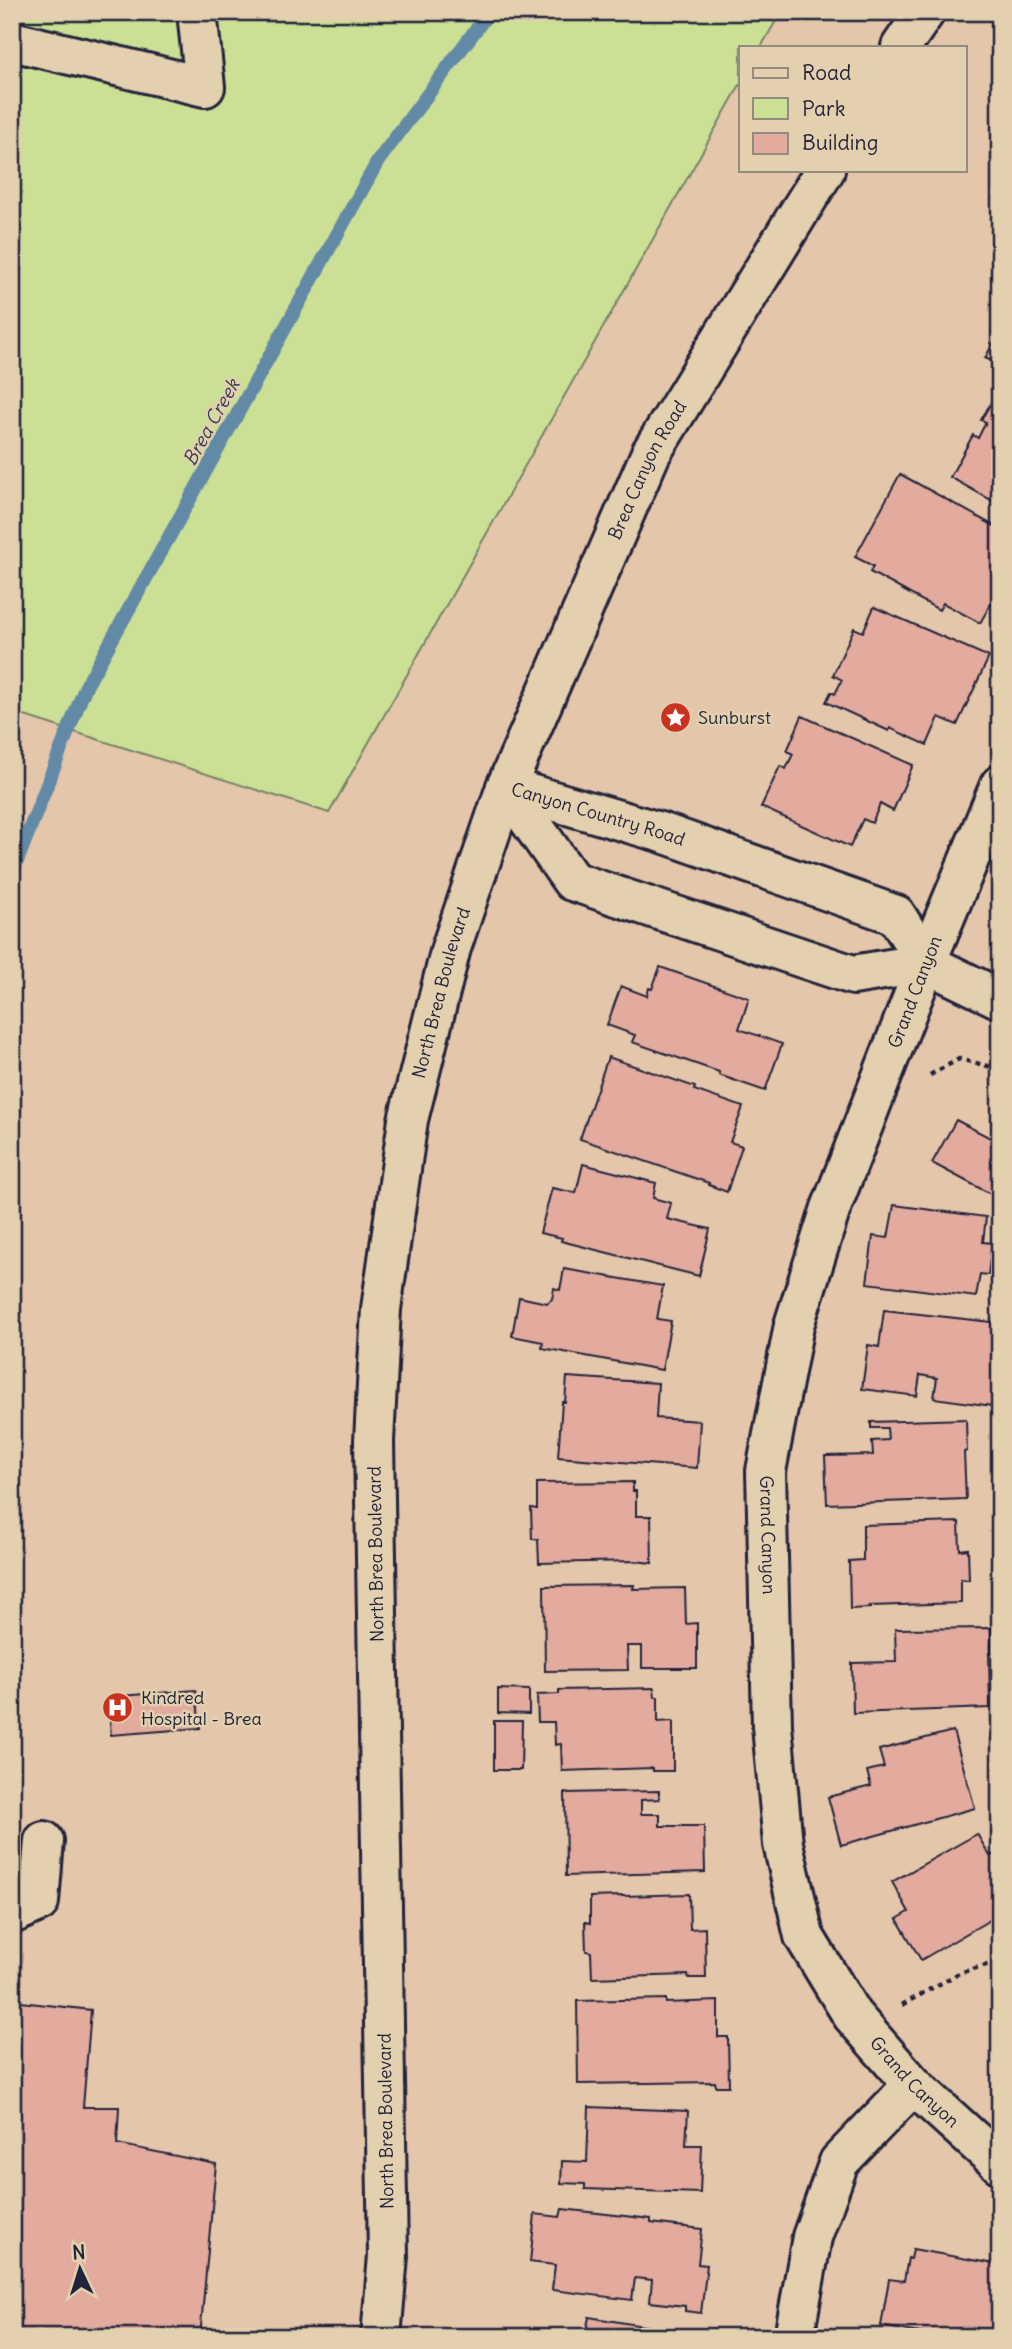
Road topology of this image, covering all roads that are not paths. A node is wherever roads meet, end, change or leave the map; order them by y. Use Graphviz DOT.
graph roads {
  1 [pos="197,12"];
  2 [pos="925,12"];
  3 [pos="12,41"];
  4 [pos="902,46"];
  5 [pos="824,172"];
  6 [pos="1000,785"];
  7 [pos="506,787"];
  8 [pos="926,962"];
  9 [pos="1000,999"];
  10 [pos="44,1841"];
  11 [pos="12,1914"];
  12 [pos="913,2085"];
  13 [pos="1000,2164"];
  14 [pos="381,2337"];
  15 [pos="794,2337"];
  1 -- 3 [label="street"];
  2 -- 4 [label="street"];
  5 -- 7 [label="street, Brea Canyon Road"];
  6 -- 8 [label="street, Grand Canyon"];
  7 -- 8 [label="street, Canyon Country Road"];
  7 -- 8 [label="street, Canyon Country Road"];
  7 -- 14 [label="street, North Brea Boulevard"];
  8 -- 9 [label="street"];
  8 -- 12 [label="street, Grand Canyon"];
  10 -- 11 [label="street"];
  12 -- 13 [label="street, Grand Canyon"];
  12 -- 15 [label="street"];
}
